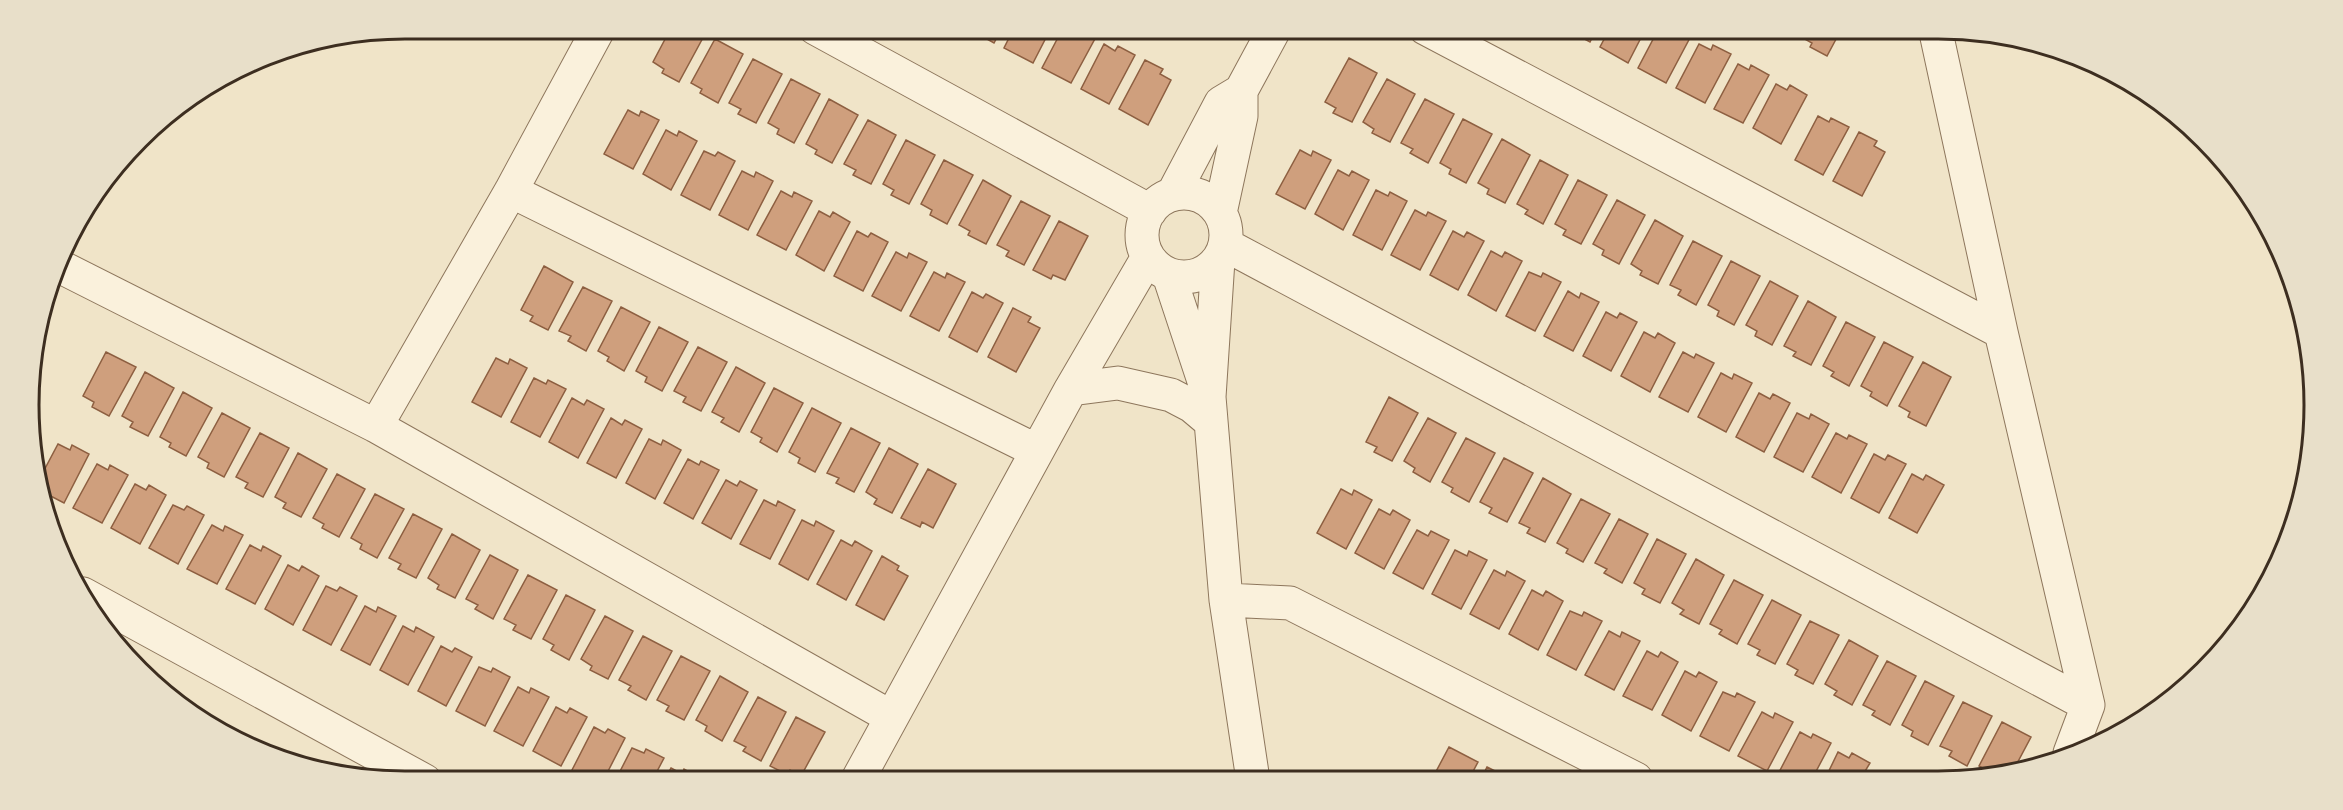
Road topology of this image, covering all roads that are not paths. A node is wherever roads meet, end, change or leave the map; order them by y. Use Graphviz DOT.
graph roads {
  1 [pos="593,39"];
  2 [pos="837,39"];
  3 [pos="1269,39"];
  4 [pos="1446,39"];
  5 [pos="1937,39"];
  6 [pos="1241,91"];
  7 [pos="511,191"];
  8 [pos="1162,202"];
  9 [pos="1220,213"];
  10 [pos="1222,252"];
  11 [pos="1159,266"];
  12 [pos="65,269"];
  13 [pos="2001,332"];
  14 [pos="1071,389"];
  15 [pos="1210,410"];
  16 [pos="376,426"];
  17 [pos="1037,451"];
  18 [pos="1226,600"];
  19 [pos="97,602"];
  20 [pos="2088,705"];
  21 [pos="891,717"];
  22 [pos="2073,745"];
  23 [pos="405,771"];
  24 [pos="862,771"];
  25 [pos="1252,771"];
  26 [pos="1620,771"];
  1 -- 7 [label="street"];
  2 -- 8 [label="street"];
  3 -- 6 [label="street"];
  4 -- 13 [label="street"];
  5 -- 13 [label="street"];
  6 -- 8 [label="street"];
  6 -- 9 [label="street"];
  7 -- 16 [label="street"];
  7 -- 17 [label="street"];
  8 -- 9 [label="street"];
  8 -- 11 [label="street"];
  9 -- 10 [label="street"];
  10 -- 11 [label="street"];
  10 -- 15 [label="street"];
  10 -- 20 [label="street"];
  11 -- 14 [label="street"];
  11 -- 15 [label="street"];
  12 -- 16 [label="street"];
  13 -- 20 [label="street"];
  14 -- 15 [label="street"];
  14 -- 17 [label="street"];
  15 -- 18 [label="street"];
  16 -- 21 [label="street"];
  17 -- 21 [label="street"];
  18 -- 25 [label="street"];
  18 -- 26 [label="street"];
  19 -- 23 [label="street"];
  20 -- 22 [label="street"];
  21 -- 24 [label="street"];
}
